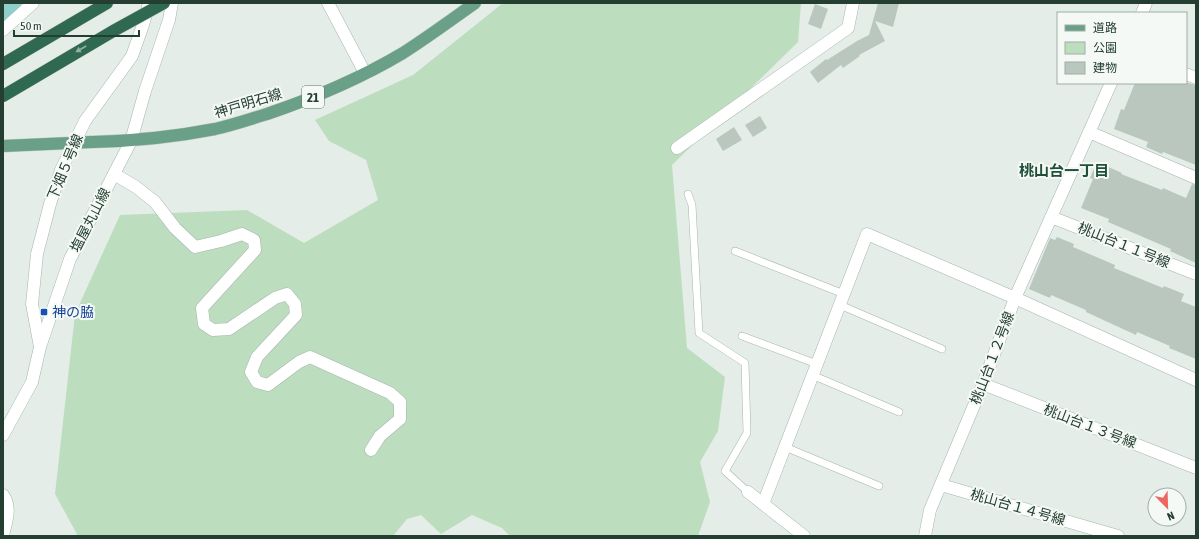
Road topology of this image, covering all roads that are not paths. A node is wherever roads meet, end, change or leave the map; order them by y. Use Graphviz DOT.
graph roads {
  1 [pos="33,3"];
  2 [pos="107,3"];
  3 [pos="149,3"];
  4 [pos="164,3"];
  5 [pos="172,3"];
  6 [pos="328,3"];
  7 [pos="475,3"];
  8 [pos="854,3"];
  9 [pos="3,30"];
  10 [pos="3,64"];
  11 [pos="366,73"];
  12 [pos="1111,84"];
  13 [pos="3,96"];
  14 [pos="1089,132"];
  15 [pos="131,141"];
  16 [pos="3,146"];
  17 [pos="677,148"];
  18 [pos="114,174"];
  19 [pos="1196,178"];
  20 [pos="688,194"];
  21 [pos="1051,217"];
  22 [pos="735,251"];
  23 [pos="1196,274"];
  24 [pos="1015,298"];
  25 [pos="842,300"];
  26 [pos="742,336"];
  27 [pos="40,347"];
  28 [pos="942,349"];
  29 [pos="817,364"];
  30 [pos="812,375"];
  31 [pos="1196,380"];
  32 [pos="983,384"];
  33 [pos="899,412"];
  34 [pos="3,435"];
  35 [pos="785,447"];
  36 [pos="371,450"];
  37 [pos="1196,468"];
  38 [pos="941,485"];
  39 [pos="879,486"];
  40 [pos="748,492"];
  41 [pos="3,495"];
  42 [pos="763,504"];
  43 [pos="3,536"];
  44 [pos="804,536"];
  45 [pos="925,536"];
  46 [pos="1118,536"];
  1 -- 9 [label="street"];
  2 -- 10 [label="highway"];
  3 -- 27 [label="street, 下畑５号線"];
  4 -- 13 [label="highway, one-way, bridge"];
  5 -- 15 [label="street, 塩屋丸山線"];
  6 -- 11 [label="street"];
  7 -- 11 [label="main road, 神戸明石線 / 21"];
  8 -- 17 [label="street"];
  11 -- 15 [label="main road, 神戸明石線 / 21"];
  12 -- 14 [label="street"];
  14 -- 19 [label="street"];
  14 -- 21 [label="street"];
  15 -- 16 [label="main road, 神戸明石線 / 21, bridge"];
  15 -- 18 [label="street, 塩屋丸山線"];
  18 -- 27 [label="street, 塩屋丸山線"];
  18 -- 36 [label="street"];
  20 -- 40 [label="lane"];
  21 -- 23 [label="street, 桃山台１１号線"];
  21 -- 24 [label="street"];
  22 -- 25 [label="lane"];
  24 -- 25 [label="street"];
  24 -- 31 [label="street, 桃山台１２号線"];
  24 -- 32 [label="street, 桃山台１２号線"];
  25 -- 28 [label="lane"];
  25 -- 29 [label="street"];
  26 -- 29 [label="lane"];
  27 -- 34 [label="street, 塩屋丸山線"];
  29 -- 30 [label="street"];
  30 -- 33 [label="lane"];
  30 -- 35 [label="street"];
  32 -- 37 [label="street, 桃山台１３号線"];
  32 -- 38 [label="street, 桃山台１２号線"];
  35 -- 39 [label="lane"];
  35 -- 42 [label="street"];
  38 -- 45 [label="street, 桃山台１２号線"];
  38 -- 46 [label="street, 桃山台１４号線"];
  40 -- 42 [label="street"];
  41 -- 43 [label="street"];
  42 -- 44 [label="street"];
}
